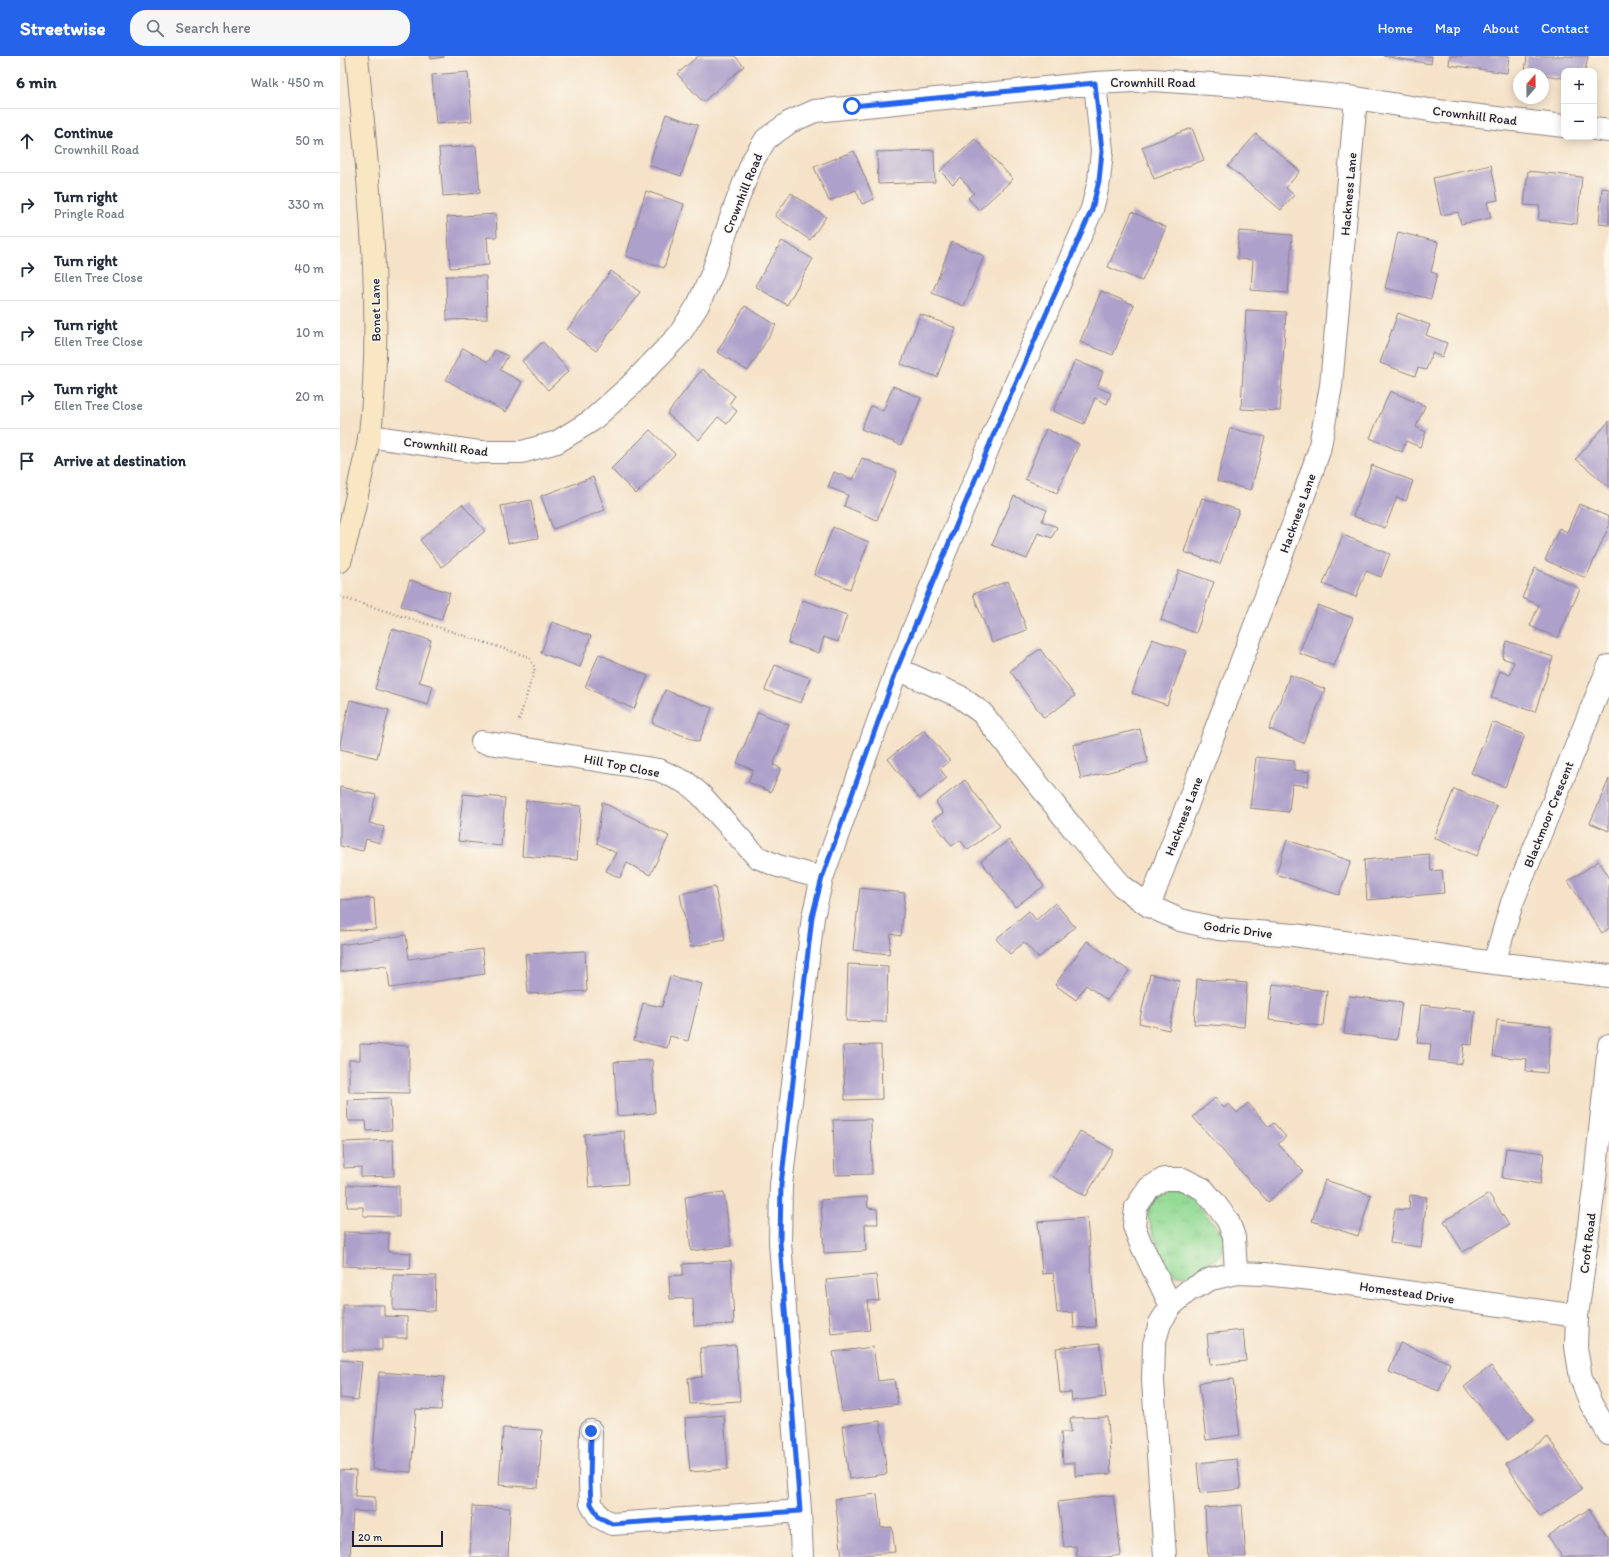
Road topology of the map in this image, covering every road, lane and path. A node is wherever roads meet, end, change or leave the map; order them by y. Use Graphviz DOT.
graph roads {
  1 [pos="357,56"];
  2 [pos="1095,83"];
  3 [pos="1356,98"];
  4 [pos="1561,126"];
  5 [pos="1597,129"];
  6 [pos="1609,131"];
  7 [pos="369,436"];
  8 [pos="340,561"];
  9 [pos="340,597"];
  10 [pos="1609,666"];
  11 [pos="897,669"];
  12 [pos="482,742"];
  13 [pos="510,746"];
  14 [pos="822,878"];
  15 [pos="1149,906"];
  16 [pos="1494,963"];
  17 [pos="1609,976"];
  18 [pos="1609,1045"];
  19 [pos="1236,1272"];
  20 [pos="1171,1306"];
  21 [pos="1577,1316"];
  22 [pos="591,1431"];
  23 [pos="1609,1434"];
  24 [pos="800,1511"];
  25 [pos="802,1557"];
  26 [pos="1165,1557"];
  1 -- 7 [label="main road, Bonet Lane"];
  2 -- 3 [label="street, Crownhill Road"];
  2 -- 7 [label="street, Crownhill Road"];
  2 -- 11 [label="street"];
  3 -- 4 [label="street, Crownhill Road"];
  3 -- 15 [label="street, Hackness Lane"];
  5 -- 6 [label="street"];
  7 -- 8 [label="main road, Bonet Lane"];
  9 -- 13 [label="path"];
  10 -- 16 [label="street, Blackmoor Crescent"];
  11 -- 14 [label="street"];
  11 -- 15 [label="street, Godric Drive"];
  12 -- 13 [label="street, Hill Top Close"];
  13 -- 14 [label="street, Hill Top Close"];
  14 -- 24 [label="street"];
  15 -- 16 [label="street, Godric Drive"];
  16 -- 17 [label="street, Godric Drive"];
  18 -- 21 [label="street, Croft Road"];
  19 -- 20 [label="street, Homestead Drive"];
  19 -- 20 [label="street"];
  19 -- 21 [label="street, Homestead Drive"];
  20 -- 26 [label="street, Homestead Drive"];
  21 -- 23 [label="street, Croft Road"];
  22 -- 24 [label="street"];
  24 -- 25 [label="street"];
}
